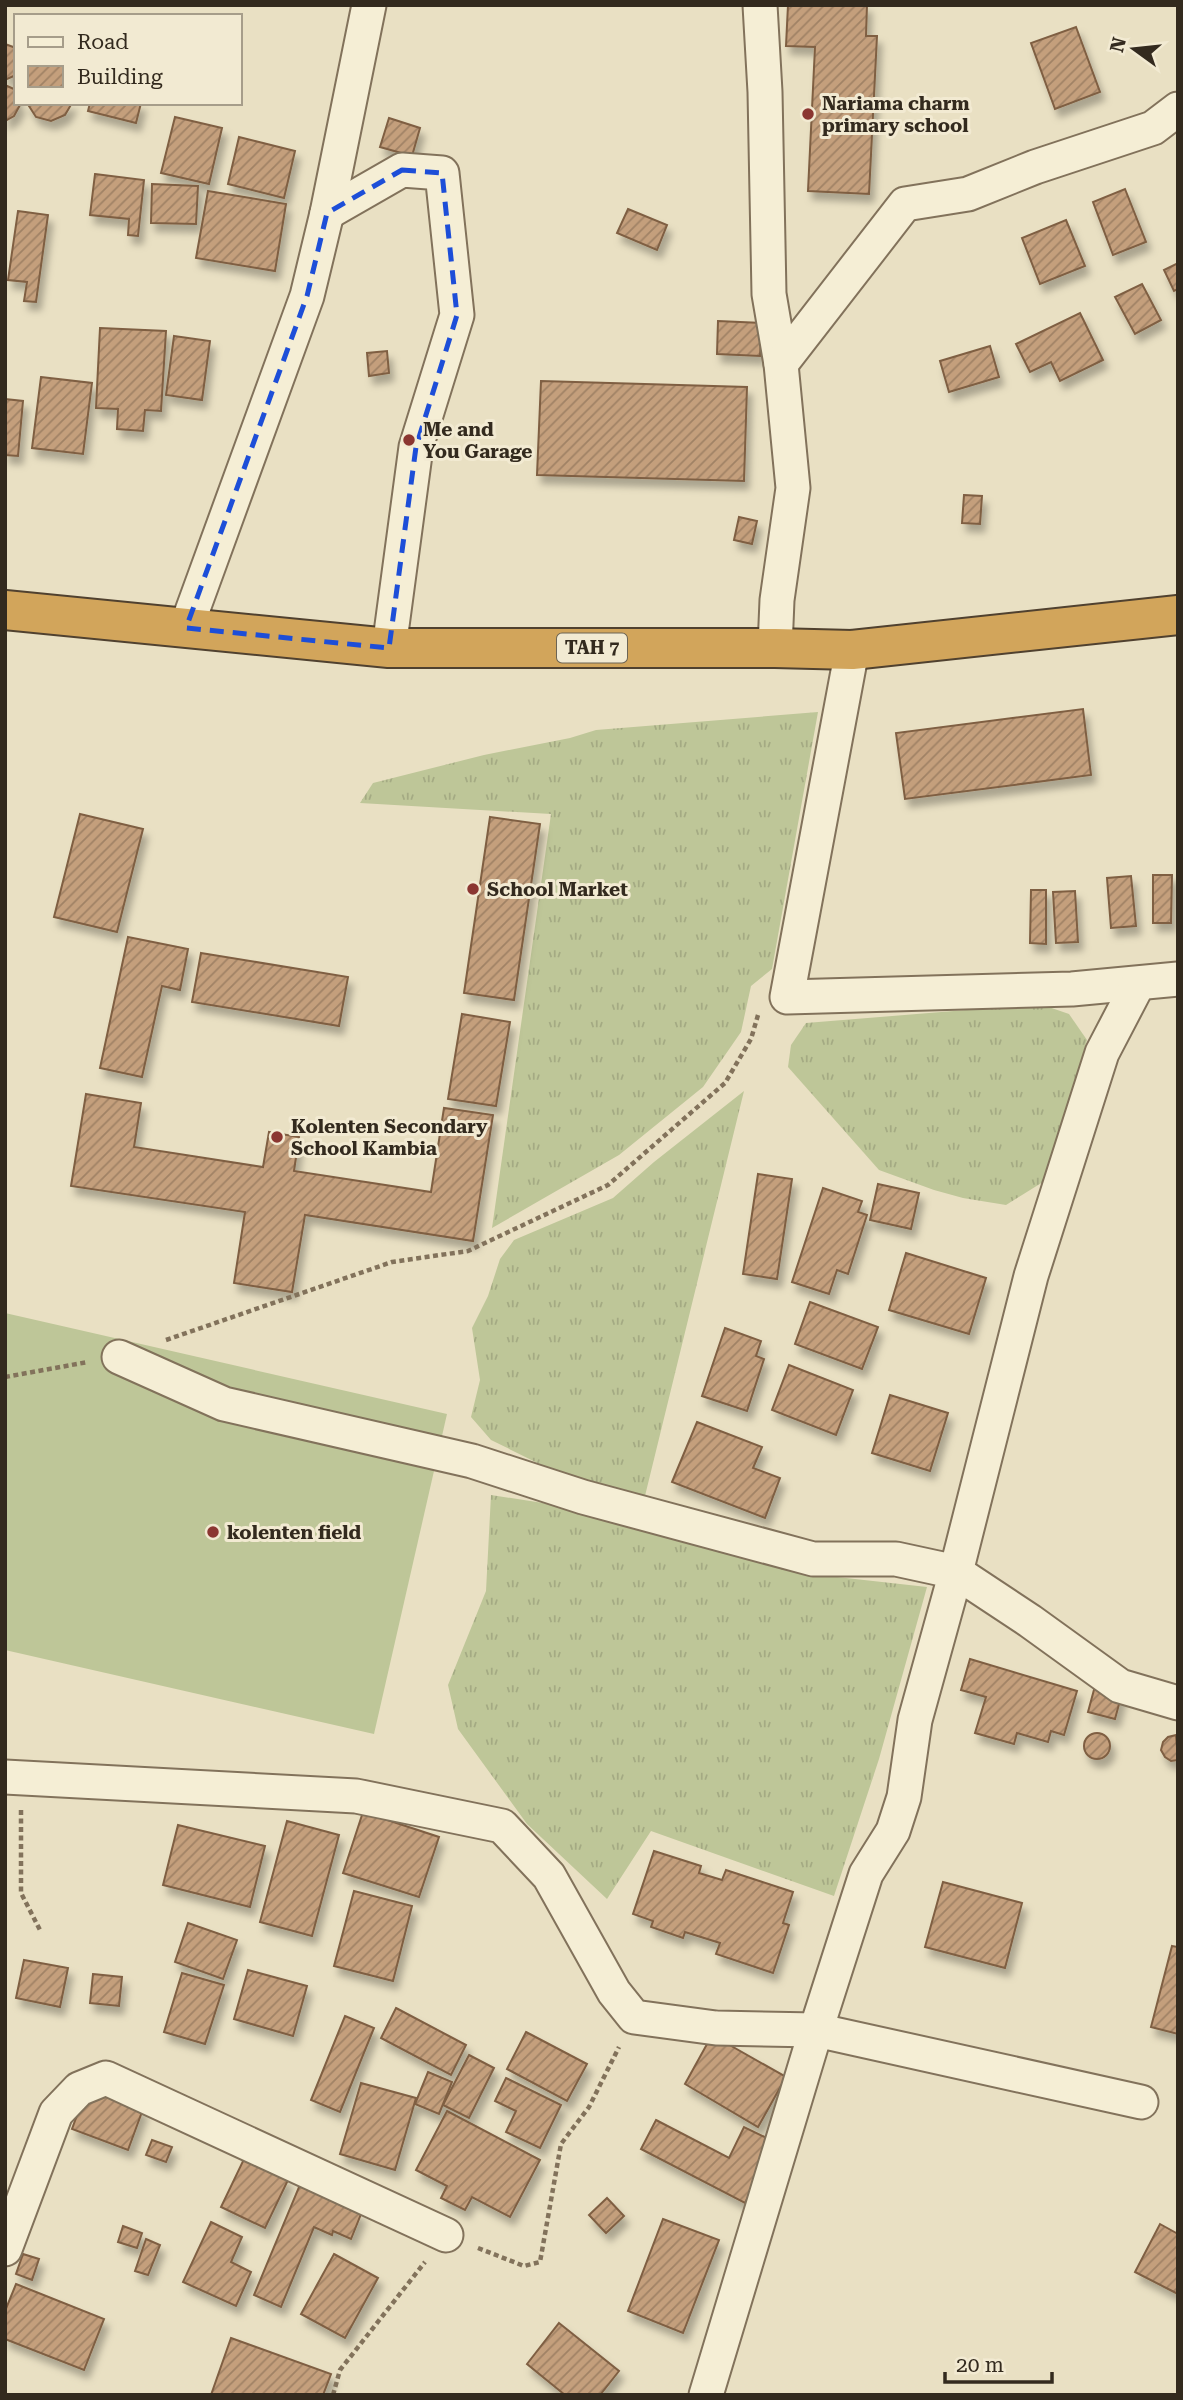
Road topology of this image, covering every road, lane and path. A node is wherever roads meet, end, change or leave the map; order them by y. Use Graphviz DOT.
graph roads {
  1 [pos="369,5"];
  2 [pos="760,5"];
  3 [pos="1178,109"];
  4 [pos="327,213"];
  5 [pos="781,364"];
  6 [pos="5,610"];
  7 [pos="1178,615"];
  8 [pos="186,628"];
  9 [pos="389,648"];
  10 [pos="775,648"];
  11 [pos="852,650"];
  12 [pos="1178,979"];
  13 [pos="1138,985"];
  14 [pos="787,997"];
  15 [pos="118,1357"];
  16 [pos="5,1377"];
  17 [pos="956,1572"];
  18 [pos="1178,1703"];
  19 [pos="13,1777"];
  20 [pos="40,1930"];
  21 [pos="634,2017"];
  22 [pos="816,2030"];
  23 [pos="1141,2102"];
  24 [pos="446,2235"];
  25 [pos="5,2249"];
  26 [pos="333,2395"];
  27 [pos="706,2395"];
  1 -- 4 [label="street"];
  2 -- 5 [label="street"];
  3 -- 5 [label="street"];
  4 -- 8 [label="street"];
  4 -- 9 [label="street"];
  5 -- 10 [label="street"];
  6 -- 8 [label="highway, TAH 7"];
  7 -- 11 [label="highway, TAH 7"];
  8 -- 9 [label="highway, TAH 7"];
  9 -- 10 [label="highway, TAH 7"];
  10 -- 11 [label="highway, TAH 7"];
  11 -- 14 [label="street"];
  12 -- 13 [label="street"];
  13 -- 14 [label="street"];
  13 -- 17 [label="street"];
  14 -- 15 [label="path"];
  15 -- 16 [label="path"];
  15 -- 17 [label="street"];
  17 -- 18 [label="street"];
  17 -- 22 [label="street"];
  19 -- 20 [label="path"];
  19 -- 21 [label="street"];
  21 -- 22 [label="street"];
  21 -- 24 [label="path"];
  22 -- 23 [label="street"];
  22 -- 27 [label="street"];
  24 -- 25 [label="street"];
  24 -- 26 [label="path"];
}
